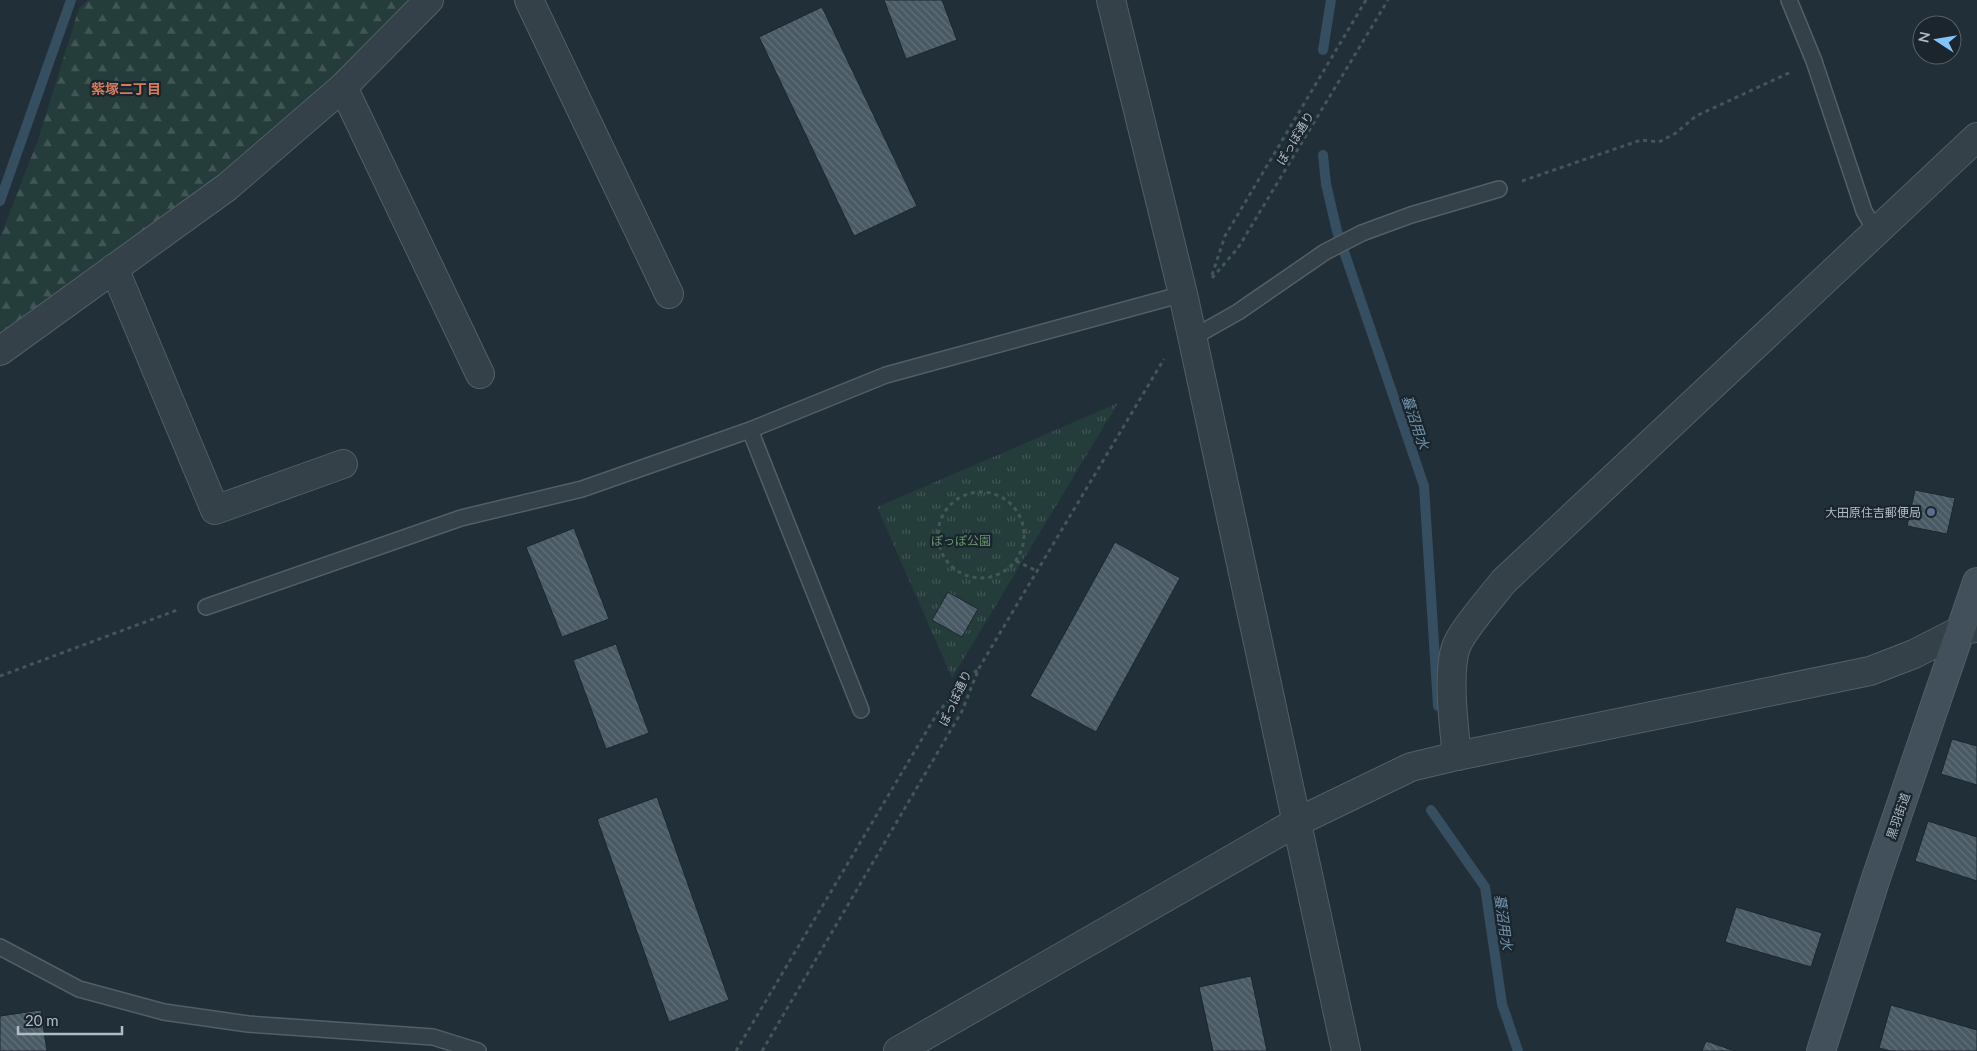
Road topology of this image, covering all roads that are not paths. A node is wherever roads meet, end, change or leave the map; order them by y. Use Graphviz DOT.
graph roads {
  1 [pos="429,0"];
  2 [pos="529,0"];
  3 [pos="1111,0"];
  4 [pos="1790,0"];
  5 [pos="343,87"];
  6 [pos="1977,137"];
  7 [pos="1498,189"];
  8 [pos="1875,230"];
  9 [pos="114,268"];
  10 [pos="669,294"];
  11 [pos="1183,294"];
  12 [pos="1192,338"];
  13 [pos="0,351"];
  14 [pos="480,374"];
  15 [pos="750,430"];
  16 [pos="343,464"];
  17 [pos="1977,582"];
  18 [pos="206,607"];
  19 [pos="1969,629"];
  20 [pos="861,710"];
  21 [pos="1457,756"];
  22 [pos="1295,823"];
  23 [pos="0,947"];
  24 [pos="478,1051"];
  25 [pos="898,1051"];
  26 [pos="1346,1051"];
  27 [pos="1822,1051"];
  1 -- 5 [label="street"];
  2 -- 10 [label="street"];
  3 -- 11 [label="street"];
  4 -- 8 [label="lane"];
  5 -- 9 [label="street"];
  5 -- 14 [label="street"];
  6 -- 8 [label="street"];
  7 -- 12 [label="lane"];
  8 -- 21 [label="street"];
  9 -- 13 [label="street"];
  9 -- 16 [label="street"];
  11 -- 12 [label="street"];
  11 -- 15 [label="lane"];
  12 -- 22 [label="street"];
  15 -- 18 [label="lane"];
  15 -- 20 [label="lane"];
  17 -- 19 [label="street, 黒羽街道"];
  19 -- 21 [label="street"];
  19 -- 27 [label="street, 黒羽街道"];
  21 -- 22 [label="street"];
  22 -- 25 [label="street"];
  22 -- 26 [label="street"];
  23 -- 24 [label="lane"];
}
